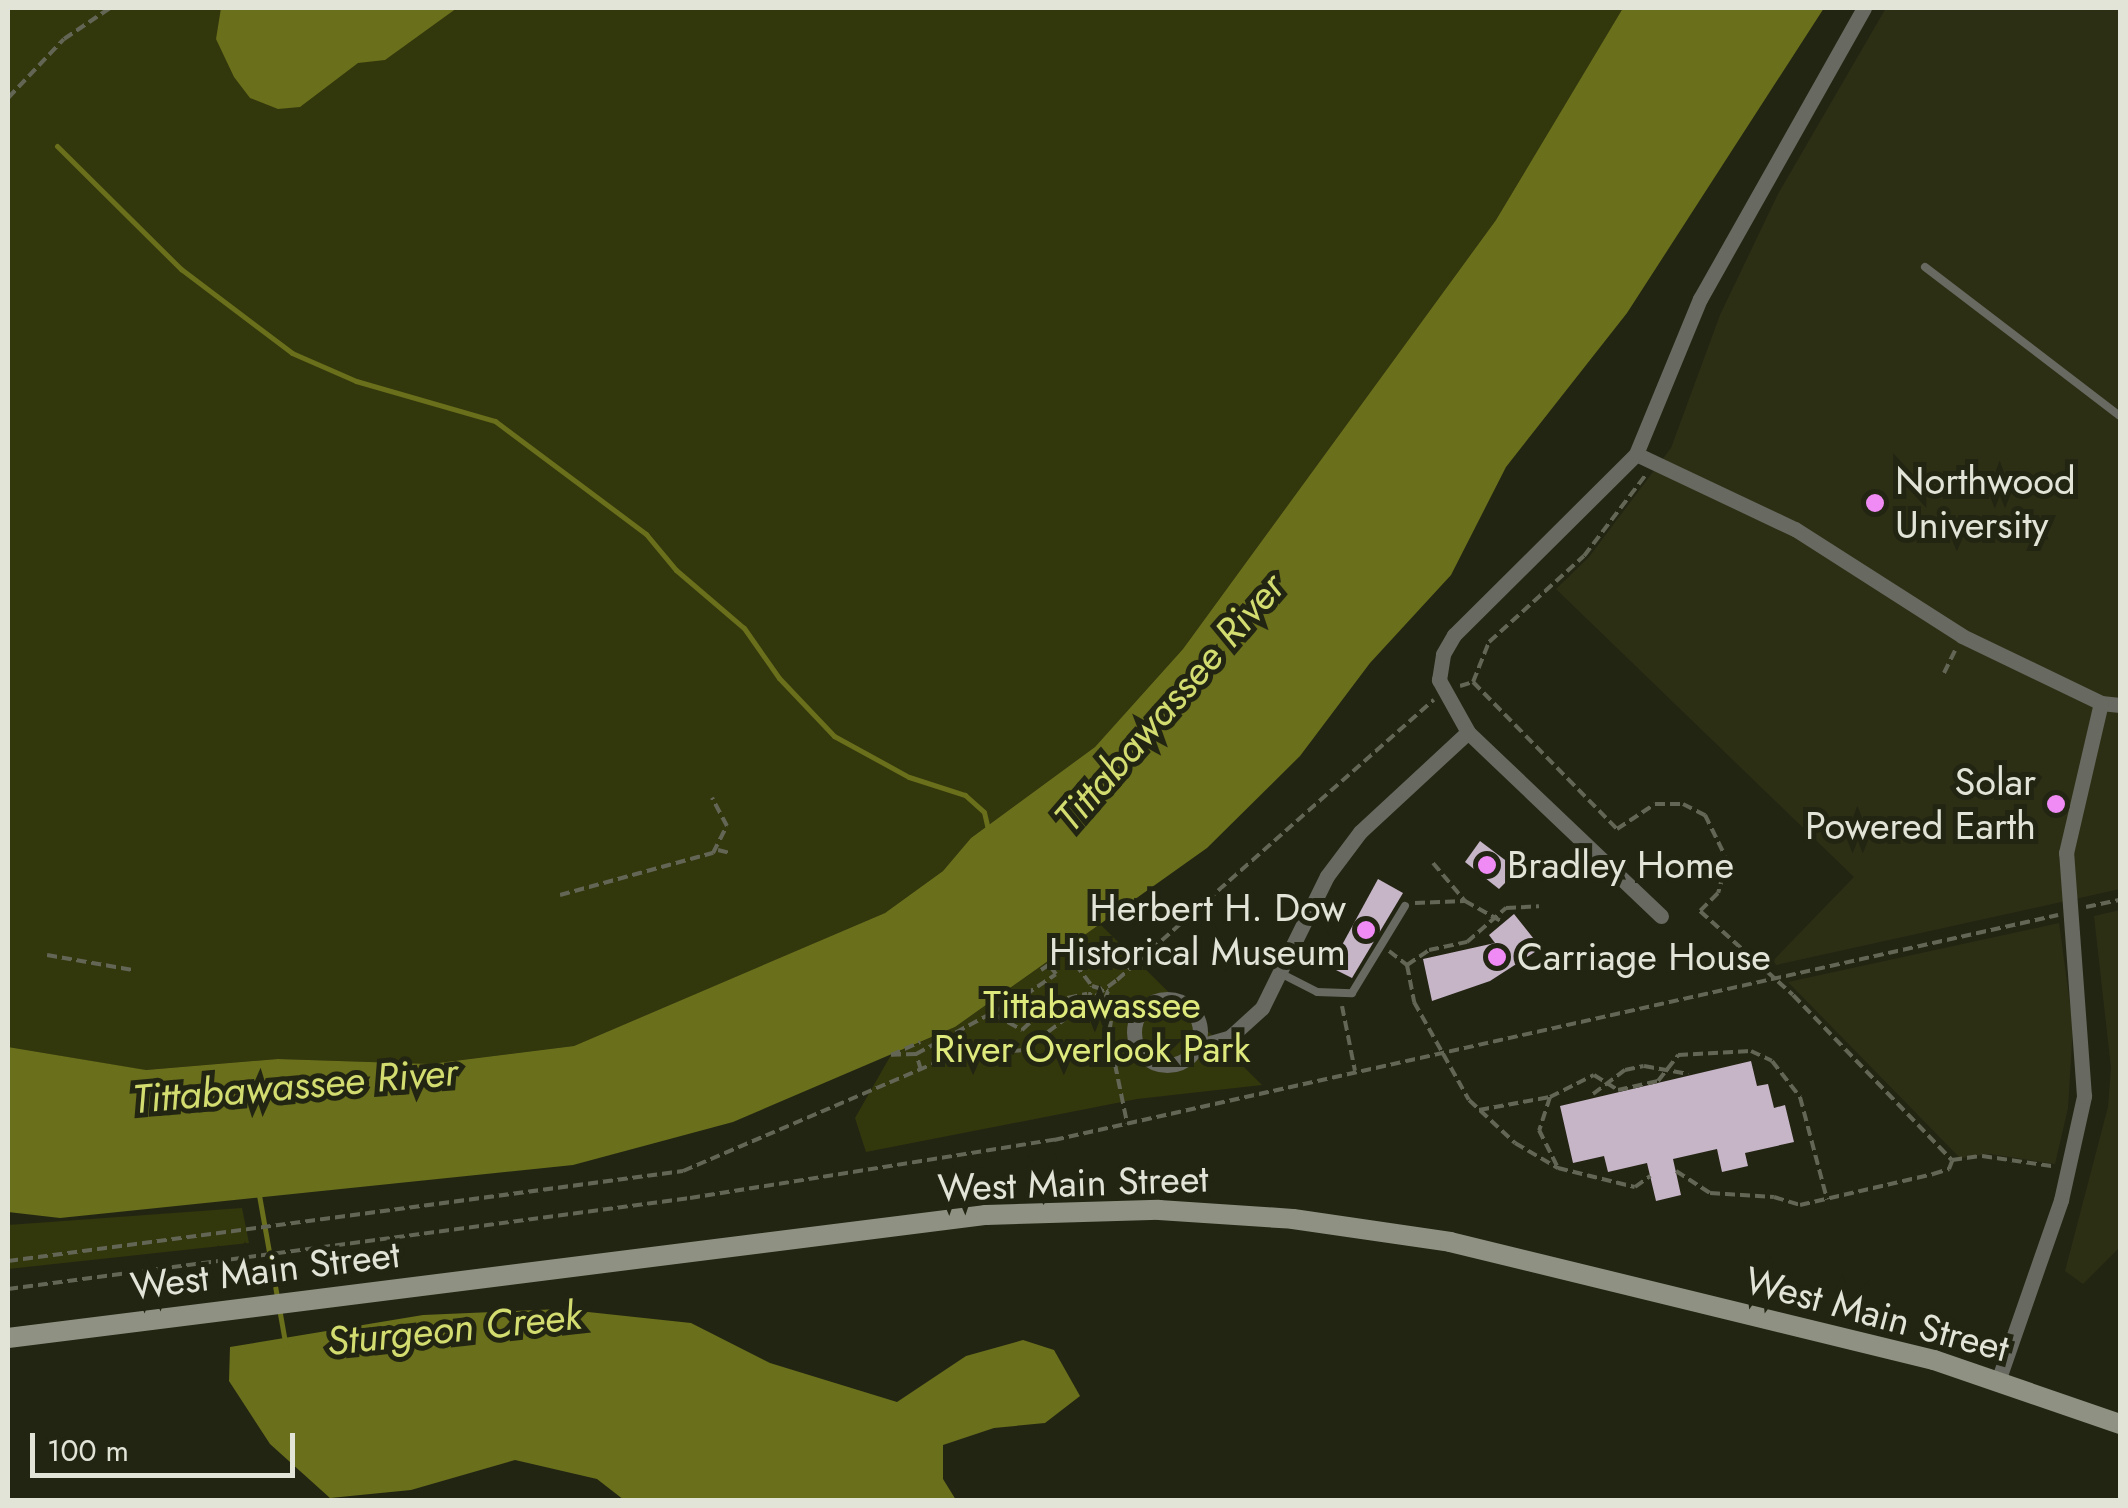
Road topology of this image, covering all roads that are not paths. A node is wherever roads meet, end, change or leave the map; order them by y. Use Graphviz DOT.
graph roads {
  1 [pos="1864,8"];
  2 [pos="1924,267"];
  3 [pos="2120,416"];
  4 [pos="1636,454"];
  5 [pos="2102,703"];
  6 [pos="2120,705"];
  7 [pos="1468,732"];
  8 [pos="1405,906"];
  9 [pos="1661,916"];
  10 [pos="1282,974"];
  11 [pos="1196,1046"];
  12 [pos="8,1338"];
  13 [pos="1998,1381"];
  14 [pos="2120,1424"];
  1 -- 4 [label="street"];
  2 -- 3 [label="lane"];
  4 -- 5 [label="street"];
  4 -- 7 [label="street"];
  5 -- 6 [label="street"];
  5 -- 13 [label="street"];
  7 -- 9 [label="street"];
  7 -- 10 [label="street"];
  8 -- 10 [label="lane"];
  10 -- 11 [label="street"];
  11 -- 11 [label="street"];
  12 -- 13 [label="street, West Main Street"];
  13 -- 14 [label="street, West Main Street"];
}
